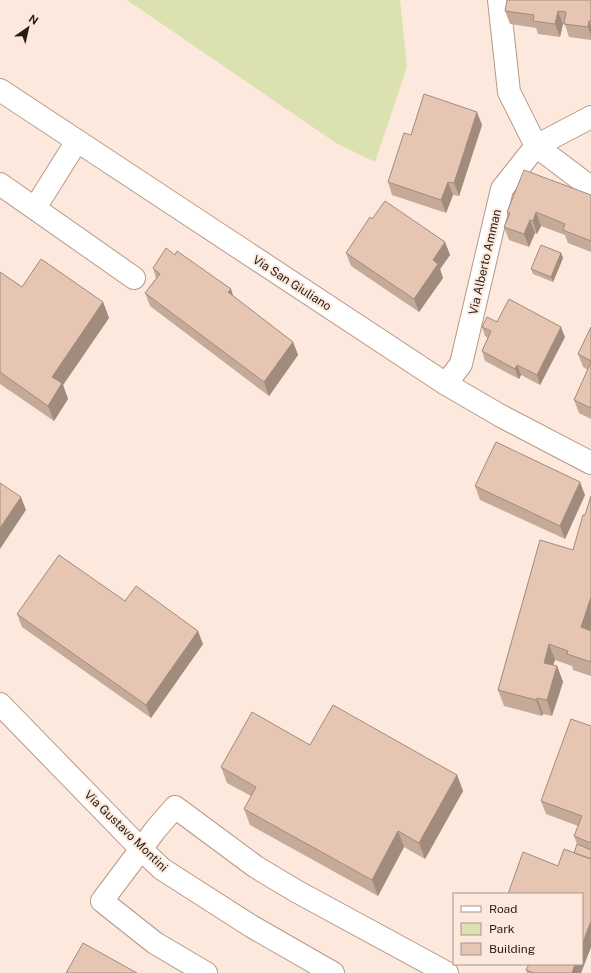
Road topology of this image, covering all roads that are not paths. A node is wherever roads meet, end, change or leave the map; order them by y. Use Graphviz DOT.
graph roads {
  1 [pos="499,0"];
  2 [pos="0,90"];
  3 [pos="591,117"];
  4 [pos="77,142"];
  5 [pos="536,146"];
  6 [pos="0,184"];
  7 [pos="591,185"];
  8 [pos="35,208"];
  9 [pos="134,278"];
  10 [pos="446,384"];
  11 [pos="591,463"];
  12 [pos="0,704"];
  13 [pos="142,850"];
  14 [pos="439,971"];
  15 [pos="206,973"];
  16 [pos="333,973"];
  1 -- 5 [label="street"];
  2 -- 4 [label="street, Via San Giuliano"];
  3 -- 5 [label="street, Via Alberto Amman"];
  4 -- 8 [label="street"];
  4 -- 10 [label="street, Via San Giuliano"];
  5 -- 7 [label="street"];
  5 -- 10 [label="street, Via Alberto Amman"];
  6 -- 8 [label="street"];
  8 -- 9 [label="street"];
  10 -- 11 [label="street, Via San Giuliano"];
  12 -- 13 [label="street, Via Gustavo Montini"];
  13 -- 14 [label="street"];
  13 -- 15 [label="street"];
  13 -- 16 [label="street, Via Gustavo Montini"];
}
